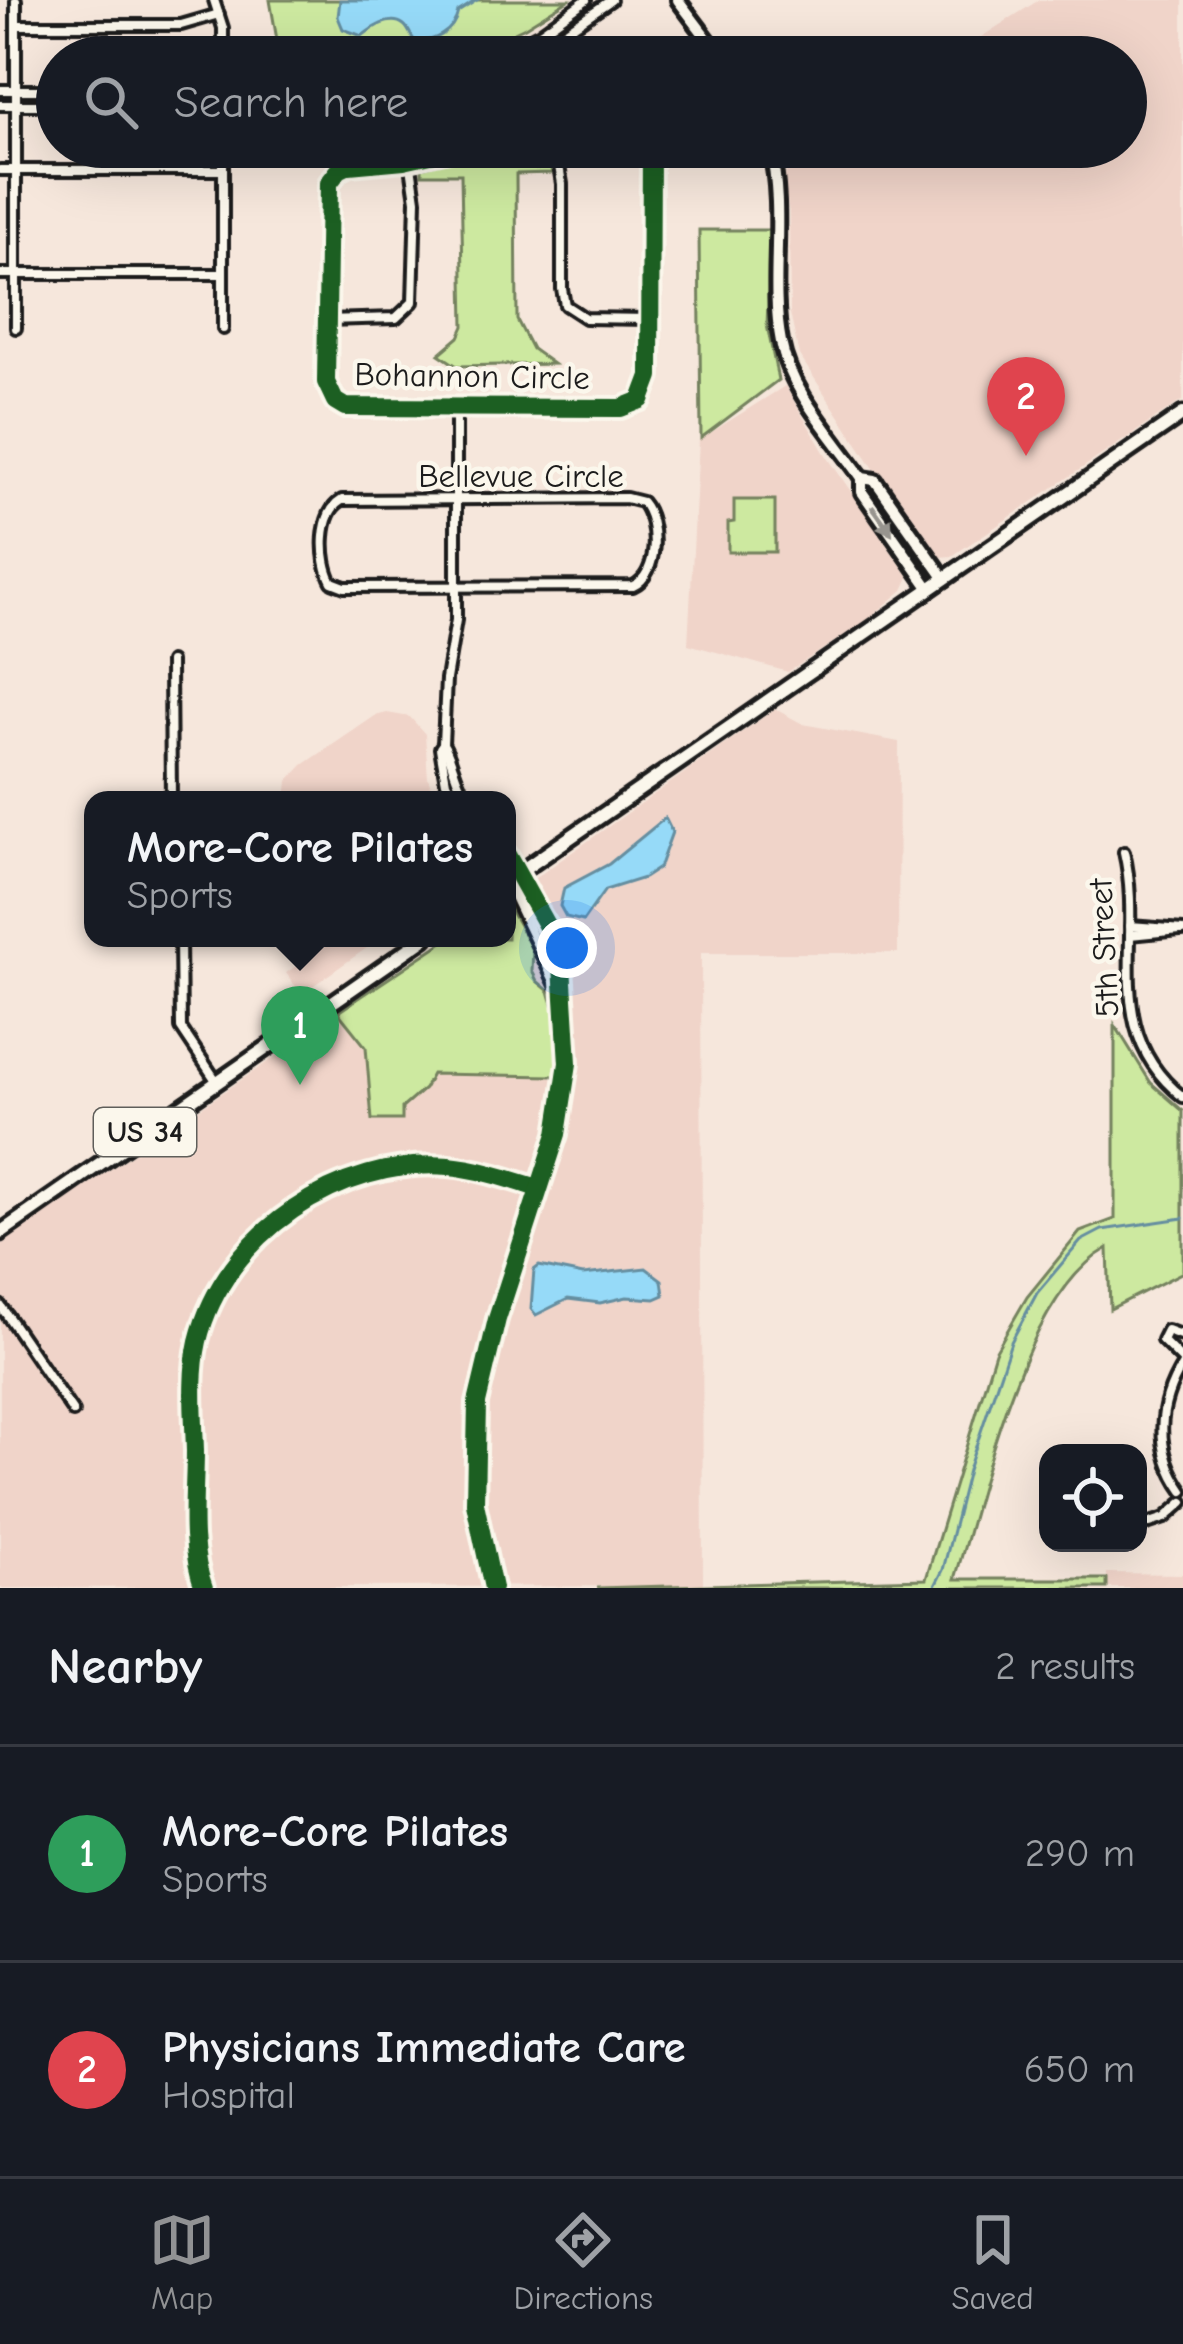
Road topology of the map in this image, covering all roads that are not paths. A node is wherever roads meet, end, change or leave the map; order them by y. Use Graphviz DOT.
graph roads {
  1 [pos="16,0"];
  2 [pos="214,0"];
  3 [pos="586,0"];
  4 [pos="611,0"];
  5 [pos="678,0"];
  6 [pos="219,14"];
  7 [pos="16,25"];
  8 [pos="222,36"];
  9 [pos="534,36"];
  10 [pos="559,36"];
  11 [pos="705,36"];
  12 [pos="0,90"];
  13 [pos="16,90"];
  14 [pos="36,90"];
  15 [pos="0,105"];
  16 [pos="16,105"];
  17 [pos="36,105"];
  18 [pos="343,168"];
  19 [pos="411,168"];
  20 [pos="559,168"];
  21 [pos="651,168"];
  22 [pos="773,168"];
  23 [pos="0,170"];
  24 [pos="16,170"];
  25 [pos="223,170"];
  26 [pos="0,274"];
  27 [pos="16,274"];
  28 [pos="223,274"];
  29 [pos="650,319"];
  30 [pos="326,320"];
  31 [pos="16,328"];
  32 [pos="223,329"];
  33 [pos="456,410"];
  34 [pos="1183,414"];
  35 [pos="862,478"];
  36 [pos="456,499"];
  37 [pos="945,579"];
  38 [pos="456,587"];
  39 [pos="929,590"];
  40 [pos="170,662"];
  41 [pos="450,781"];
  42 [pos="171,791"];
  43 [pos="453,791"];
  44 [pos="459,791"];
  45 [pos="1124,852"];
  46 [pos="516,876"];
  47 [pos="516,887"];
  48 [pos="516,891"];
  49 [pos="1130,930"];
  50 [pos="1182,930"];
  51 [pos="180,947"];
  52 [pos="412,947"];
  53 [pos="564,1001"];
  54 [pos="217,1082"];
  55 [pos="1183,1097"];
  56 [pos="538,1188"];
  57 [pos="0,1233"];
  58 [pos="0,1305"];
  59 [pos="1183,1336"];
  60 [pos="1183,1363"];
  61 [pos="73,1412"];
  62 [pos="1183,1491"];
  63 [pos="1183,1502"];
  64 [pos="1147,1525"];
  65 [pos="204,1588"];
  66 [pos="493,1588"];
  1 -- 7 [label="street"];
  2 -- 6 [label="street"];
  3 -- 9 [label="street"];
  4 -- 10 [label="street"];
  5 -- 11 [label="street"];
  6 -- 7 [label="street"];
  6 -- 8 [label="street"];
  7 -- 13 [label="street"];
  12 -- 13 [label="street"];
  13 -- 14 [label="street"];
  13 -- 16 [label="street"];
  15 -- 16 [label="street"];
  16 -- 17 [label="street"];
  16 -- 24 [label="street"];
  18 -- 30 [label="street, Bohannon Circle"];
  19 -- 30 [label="street"];
  20 -- 29 [label="street"];
  21 -- 29 [label="street, Bohannon Circle"];
  22 -- 35 [label="street"];
  23 -- 24 [label="street"];
  24 -- 25 [label="street"];
  24 -- 27 [label="street"];
  25 -- 28 [label="street"];
  26 -- 27 [label="street"];
  27 -- 28 [label="street"];
  27 -- 31 [label="street"];
  28 -- 32 [label="street"];
  29 -- 33 [label="street, Bohannon Circle"];
  30 -- 33 [label="street, Bohannon Circle"];
  33 -- 36 [label="street"];
  34 -- 37 [label="main road"];
  35 -- 37 [label="street"];
  35 -- 39 [label="street, one-way"];
  36 -- 38 [label="street"];
  36 -- 38 [label="street, Bellevue Circle"];
  36 -- 38 [label="street, Bellevue Circle"];
  37 -- 39 [label="main road"];
  38 -- 41 [label="street"];
  39 -- 46 [label="main road"];
  40 -- 42 [label="street"];
  41 -- 43 [label="street"];
  41 -- 44 [label="street"];
  45 -- 49 [label="street, 5th Street"];
  47 -- 53 [label="street"];
  48 -- 53 [label="street"];
  49 -- 50 [label="street"];
  49 -- 55 [label="street, 5th Street"];
  51 -- 54 [label="street"];
  52 -- 54 [label="main road, US 34"];
  53 -- 56 [label="street"];
  54 -- 57 [label="main road, US 34"];
  56 -- 65 [label="street"];
  56 -- 66 [label="street"];
  58 -- 61 [label="street"];
  59 -- 60 [label="street"];
  60 -- 62 [label="street"];
  63 -- 64 [label="street"];
}
